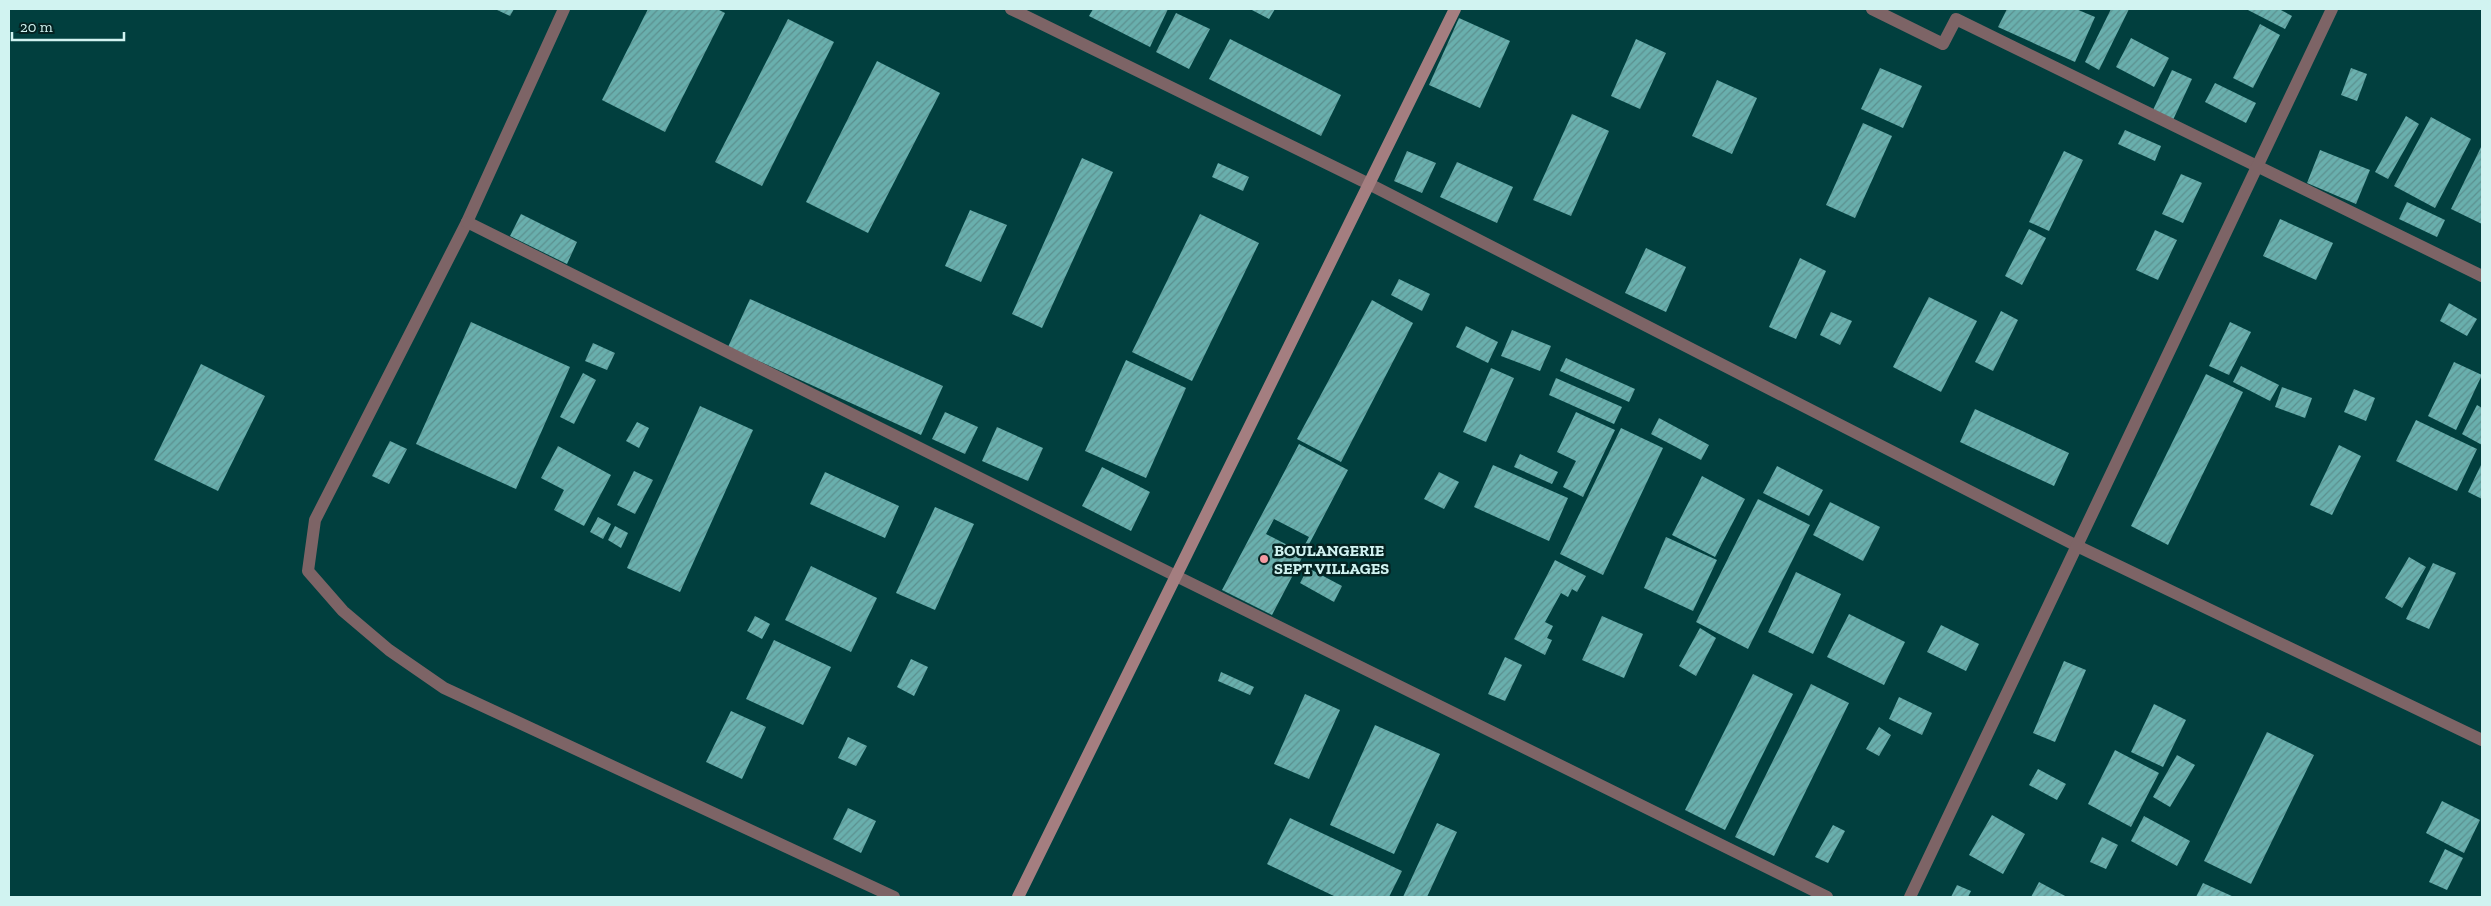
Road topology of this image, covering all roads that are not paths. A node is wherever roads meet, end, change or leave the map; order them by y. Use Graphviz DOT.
graph roads {
  1 [pos="564,9"];
  2 [pos="1011,9"];
  3 [pos="1455,9"];
  4 [pos="1872,9"];
  5 [pos="2332,9"];
  6 [pos="2258,166"];
  7 [pos="1369,184"];
  8 [pos="467,222"];
  9 [pos="2482,276"];
  10 [pos="2077,546"];
  11 [pos="1174,576"];
  12 [pos="2482,740"];
  13 [pos="894,897"];
  14 [pos="1018,897"];
  15 [pos="1827,897"];
  16 [pos="1910,897"];
  1 -- 8 [label="street"];
  2 -- 7 [label="street"];
  3 -- 7 [label="main road"];
  4 -- 6 [label="street"];
  5 -- 6 [label="street"];
  6 -- 9 [label="street"];
  6 -- 10 [label="street"];
  7 -- 10 [label="street"];
  7 -- 11 [label="main road"];
  8 -- 11 [label="street"];
  8 -- 13 [label="street"];
  10 -- 12 [label="street"];
  10 -- 16 [label="street"];
  11 -- 14 [label="main road"];
  11 -- 15 [label="street"];
}
